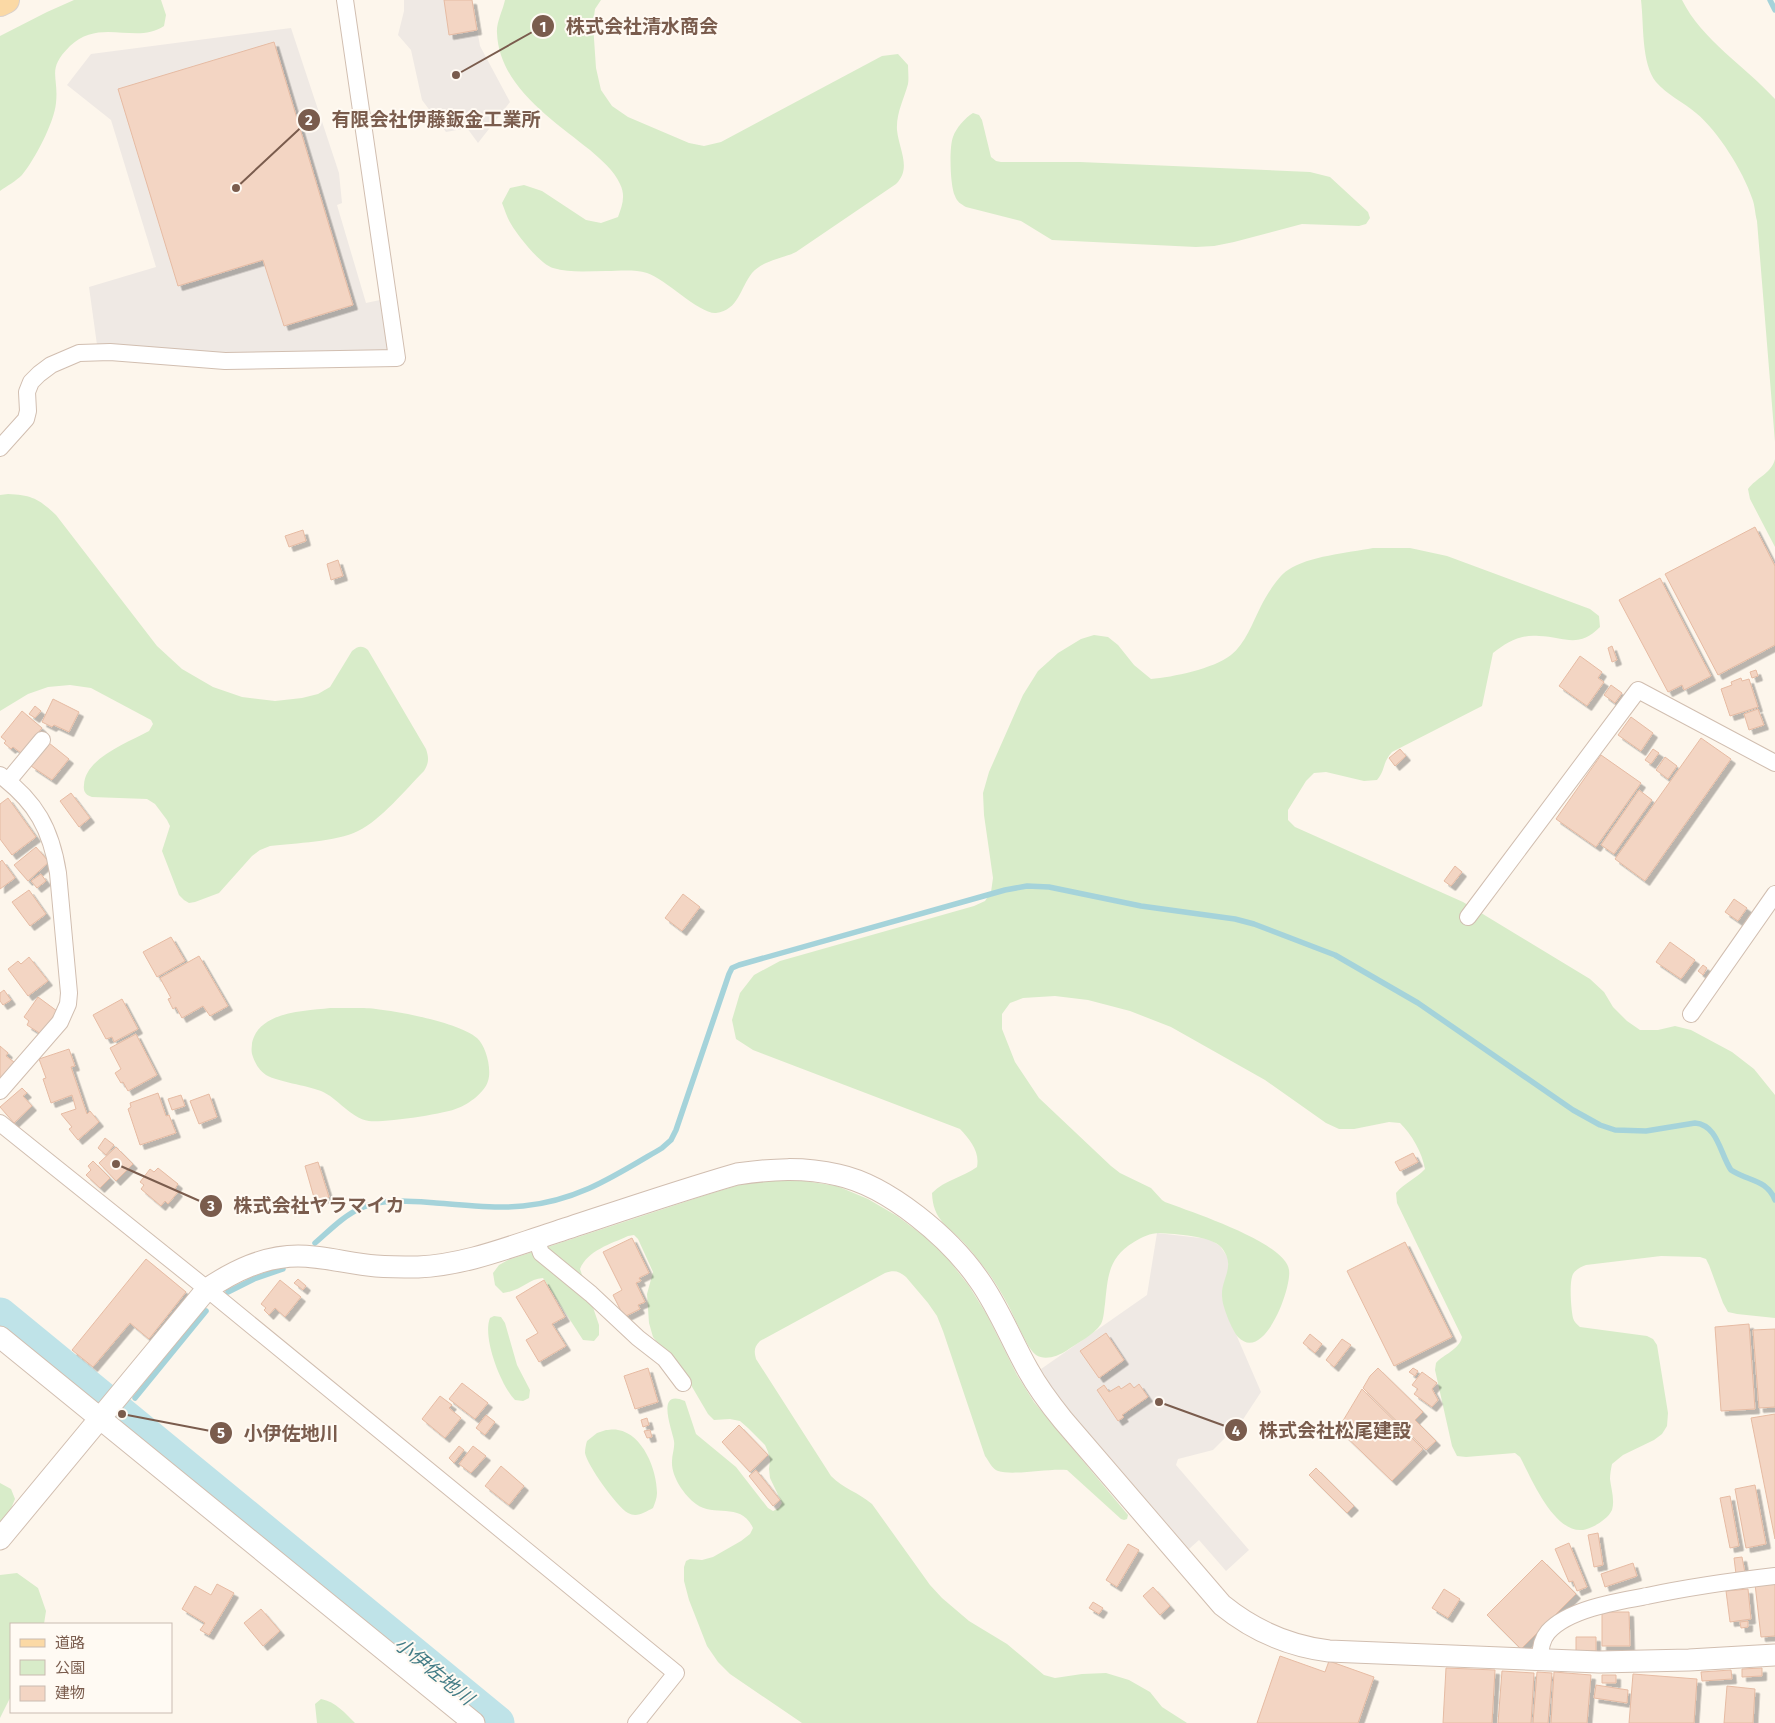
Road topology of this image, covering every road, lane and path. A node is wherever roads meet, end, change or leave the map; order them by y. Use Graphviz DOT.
graph roads {
  1 [pos="6,0"];
  2 [pos="345,0"];
  3 [pos="0,3"];
  4 [pos="0,448"];
  5 [pos="42,740"];
  6 [pos="1775,763"];
  7 [pos="4,778"];
  8 [pos="1775,894"];
  9 [pos="1468,917"];
  10 [pos="1691,1014"];
  11 [pos="0,1091"];
  12 [pos="0,1123"];
  13 [pos="536,1238"];
  14 [pos="207,1289"];
  15 [pos="0,1337"];
  16 [pos="683,1383"];
  17 [pos="108,1409"];
  18 [pos="0,1539"];
  19 [pos="1775,1576"];
  20 [pos="1775,1655"];
  21 [pos="1540,1660"];
  22 [pos="474,1723"];
  23 [pos="636,1723"];
  1 -- 3 [label="main road"];
  2 -- 4 [label="street"];
  5 -- 7 [label="street"];
  6 -- 9 [label="street"];
  7 -- 11 [label="street"];
  8 -- 10 [label="street"];
  12 -- 14 [label="street"];
  13 -- 14 [label="street"];
  13 -- 16 [label="street"];
  13 -- 21 [label="street"];
  14 -- 17 [label="street"];
  14 -- 23 [label="street"];
  15 -- 17 [label="street"];
  17 -- 18 [label="street"];
  17 -- 22 [label="street"];
  19 -- 21 [label="street"];
  20 -- 21 [label="street"];
}
